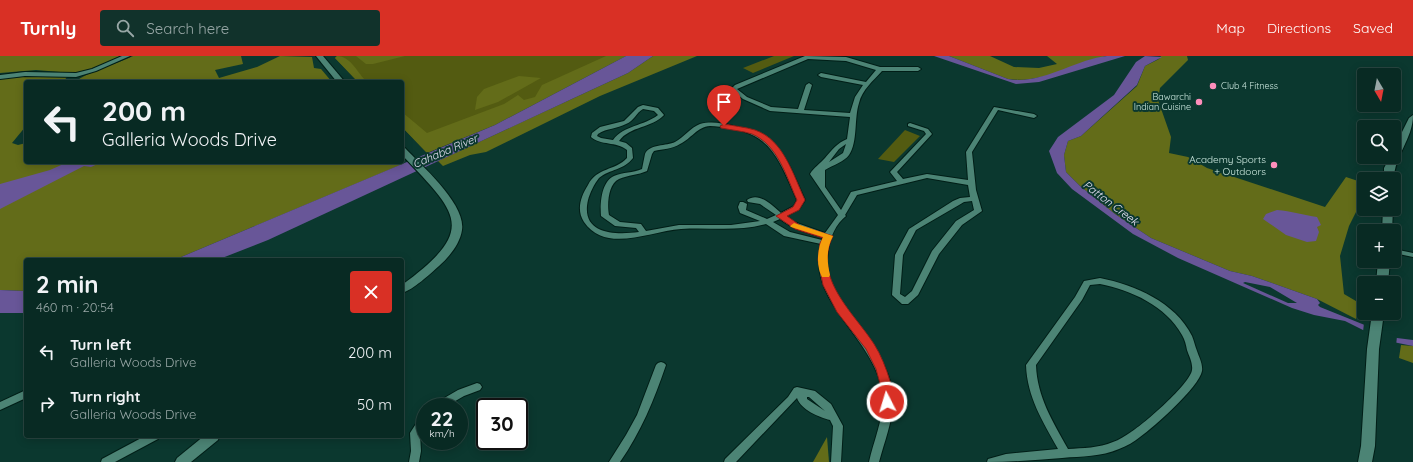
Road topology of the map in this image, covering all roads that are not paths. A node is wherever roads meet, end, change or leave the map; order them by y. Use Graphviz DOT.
graph roads {
  1 [pos="127,56"];
  2 [pos="319,56"];
  3 [pos="880,69"];
  4 [pos="918,69"];
  5 [pos="821,76"];
  6 [pos="0,77"];
  7 [pos="339,80"];
  8 [pos="868,84"];
  9 [pos="809,85"];
  10 [pos="800,110"];
  11 [pos="853,115"];
  12 [pos="1034,116"];
  13 [pos="1412,122"];
  14 [pos="910,125"];
  15 [pos="849,140"];
  16 [pos="615,142"];
  17 [pos="404,152"];
  18 [pos="1389,172"];
  19 [pos="901,182"];
  20 [pos="971,183"];
  21 [pos="822,188"];
  22 [pos="974,199"];
  23 [pos="780,216"];
  24 [pos="842,216"];
  25 [pos="768,222"];
  26 [pos="645,234"];
  27 [pos="826,240"];
  28 [pos="1401,252"];
  29 [pos="1413,255"];
  30 [pos="404,288"];
  31 [pos="1377,320"];
  32 [pos="661,365"];
  33 [pos="477,387"];
  34 [pos="24,395"];
  35 [pos="452,398"];
  36 [pos="0,406"];
  37 [pos="416,432"];
  38 [pos="150,438"];
  39 [pos="211,438"];
  40 [pos="416,450"];
  41 [pos="416,450"];
  42 [pos="1064,454"];
  43 [pos="106,462"];
  44 [pos="182,462"];
  45 [pos="414,462"];
  46 [pos="614,462"];
  47 [pos="729,462"];
  48 [pos="836,462"];
  49 [pos="874,462"];
  50 [pos="992,462"];
  51 [pos="1365,462"];
  1 -- 6 [label="street"];
  2 -- 7 [label="street"];
  3 -- 4 [label="street"];
  3 -- 8 [label="street"];
  3 -- 10 [label="street"];
  5 -- 8 [label="street"];
  8 -- 11 [label="street"];
  9 -- 10 [label="street"];
  10 -- 11 [label="street"];
  11 -- 15 [label="street"];
  12 -- 20 [label="street"];
  13 -- 18 [label="main road"];
  14 -- 19 [label="street"];
  15 -- 21 [label="street"];
  15 -- 21 [label="street"];
  16 -- 16 [label="street"];
  16 -- 26 [label="street"];
  17 -- 30 [label="street"];
  19 -- 20 [label="street"];
  19 -- 24 [label="street"];
  20 -- 22 [label="street"];
  21 -- 24 [label="street"];
  22 -- 22 [label="street"];
  23 -- 25 [label="street"];
  23 -- 25 [label="street"];
  23 -- 26 [label="street"];
  23 -- 27 [label="street"];
  24 -- 27 [label="street"];
  25 -- 26 [label="street"];
  25 -- 27 [label="street"];
  27 -- 49 [label="street"];
  28 -- 29 [label="street"];
  31 -- 51 [label="main road"];
  32 -- 46 [label="street"];
  33 -- 35 [label="street"];
  34 -- 36 [label="street"];
  37 -- 41 [label="street"];
  38 -- 43 [label="street"];
  39 -- 44 [label="street"];
  40 -- 45 [label="street"];
  42 -- 42 [label="street"];
  42 -- 50 [label="street"];
  47 -- 48 [label="street"];
}
